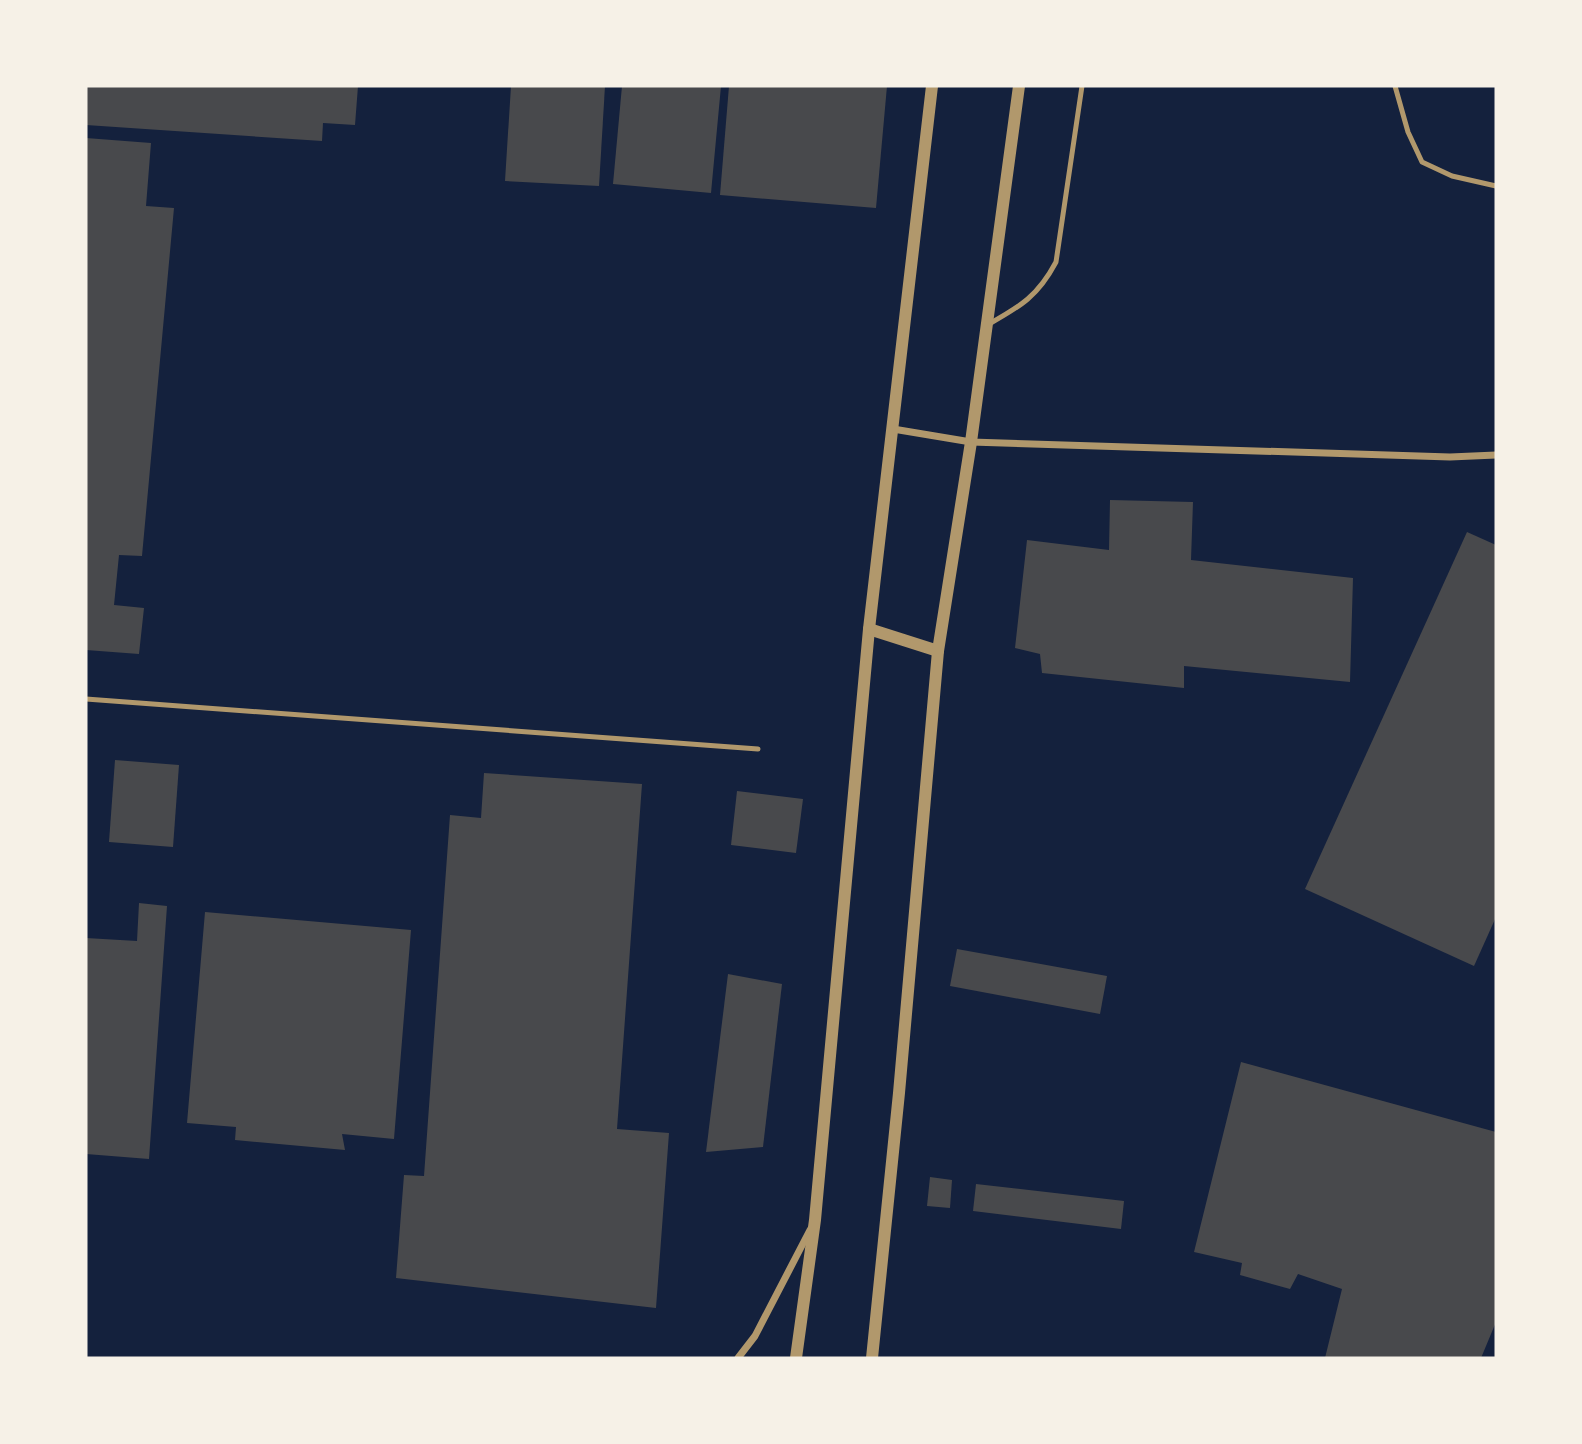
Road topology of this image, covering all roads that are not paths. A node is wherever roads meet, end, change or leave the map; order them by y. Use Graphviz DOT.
graph roads {
  1 [pos="932,86"];
  2 [pos="1019,86"];
  3 [pos="1082,86"];
  4 [pos="1395,86"];
  5 [pos="1496,186"];
  6 [pos="986,326"];
  7 [pos="893,429"];
  8 [pos="971,442"];
  9 [pos="1496,455"];
  10 [pos="869,629"];
  11 [pos="938,651"];
  12 [pos="86,699"];
  13 [pos="758,749"];
  14 [pos="815,1220"];
  15 [pos="738,1358"];
  16 [pos="796,1358"];
  17 [pos="872,1358"];
  1 -- 7 [label="street"];
  2 -- 6 [label="street"];
  3 -- 6 [label="lane"];
  4 -- 5 [label="lane"];
  6 -- 8 [label="street"];
  7 -- 8 [label="street"];
  7 -- 10 [label="street"];
  8 -- 9 [label="street"];
  8 -- 11 [label="street"];
  10 -- 11 [label="street"];
  10 -- 14 [label="street"];
  11 -- 17 [label="street"];
  12 -- 13 [label="lane"];
  14 -- 15 [label="street"];
  14 -- 16 [label="street"];
}
